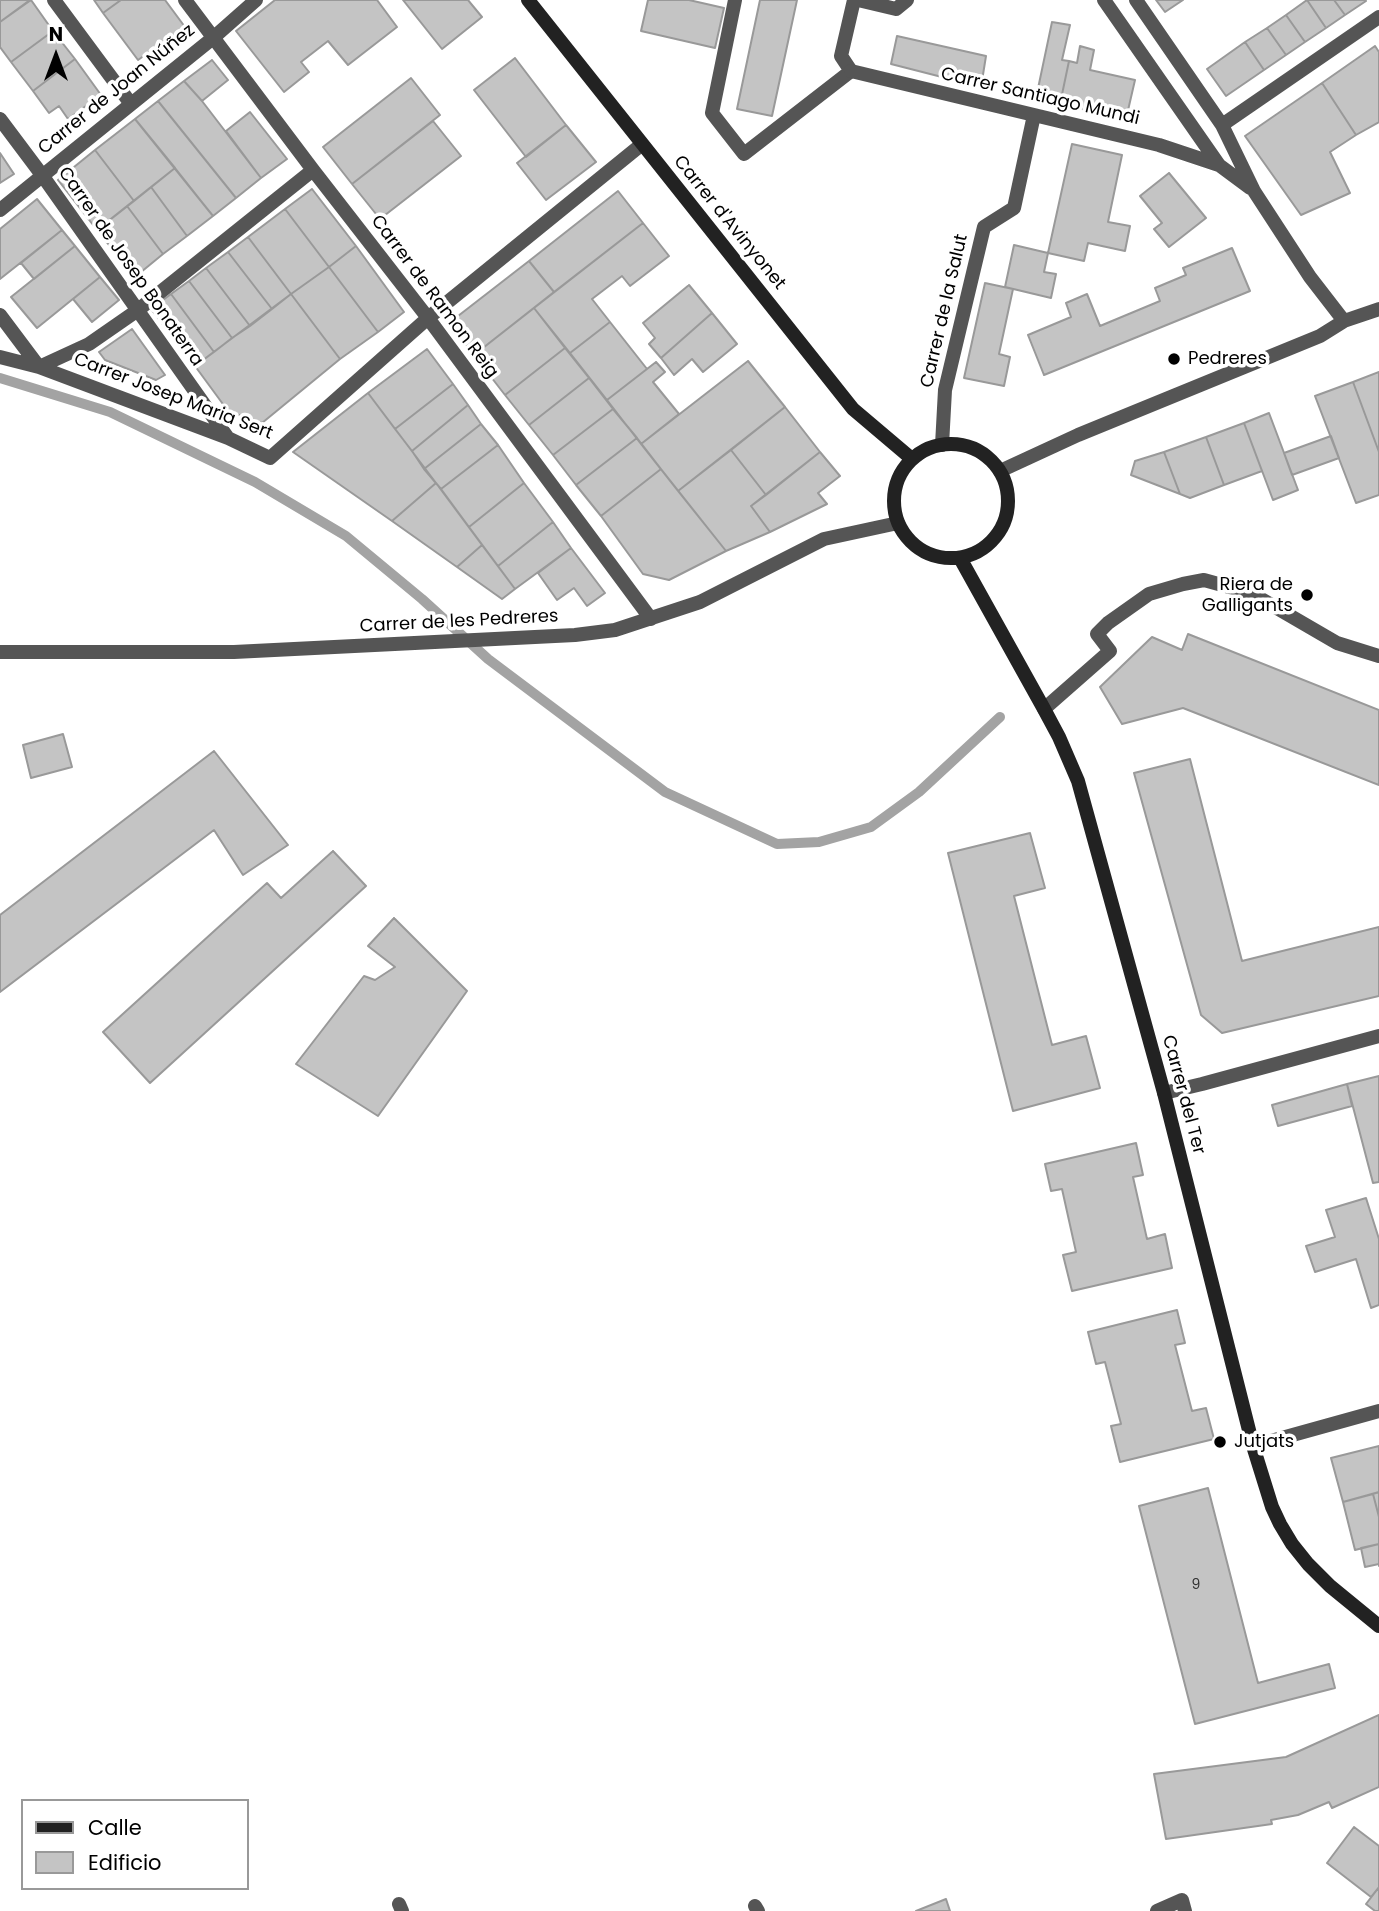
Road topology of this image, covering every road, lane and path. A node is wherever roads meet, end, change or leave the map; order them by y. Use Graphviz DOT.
graph roads {
  1 [pos="54,0"];
  2 [pos="185,0"];
  3 [pos="256,0"];
  4 [pos="528,0"];
  5 [pos="734,0"];
  6 [pos="856,0"];
  7 [pos="907,0"];
  8 [pos="1104,0"];
  9 [pos="1136,0"];
  10 [pos="1379,17"];
  11 [pos="213,38"];
  12 [pos="851,71"];
  13 [pos="131,104"];
  14 [pos="1034,115"];
  15 [pos="0,119"];
  16 [pos="1222,125"];
  17 [pos="641,145"];
  18 [pos="1219,165"];
  19 [pos="313,170"];
  20 [pos="42,175"];
  21 [pos="1254,191"];
  22 [pos="0,210"];
  23 [pos="1379,309"];
  24 [pos="138,310"];
  25 [pos="0,315"];
  26 [pos="428,318"];
  27 [pos="1344,321"];
  28 [pos="0,357"];
  29 [pos="39,367"];
  30 [pos="228,438"];
  31 [pos="942,445"];
  32 [pos="912,459"];
  33 [pos="1000,471"];
  34 [pos="898,523"];
  35 [pos="960,558"];
  36 [pos="650,619"];
  37 [pos="0,652"];
  38 [pos="1379,656"];
  39 [pos="1044,709"];
  40 [pos="1379,1036"];
  41 [pos="1164,1093"];
  42 [pos="1379,1411"];
  43 [pos="1253,1446"];
  44 [pos="1379,1626"];
  45 [pos="1157,1911"];
  46 [pos="1185,1911"];
  1 -- 13 [label="street"];
  2 -- 11 [label="street, Carrer de Ramon Reig"];
  3 -- 11 [label="street, Carrer de Joan Núñez"];
  4 -- 17 [label="street, Carrer d'Avinyonet"];
  5 -- 12 [label="street"];
  6 -- 7 [label="street"];
  6 -- 12 [label="street"];
  8 -- 18 [label="street"];
  9 -- 16 [label="street"];
  10 -- 16 [label="street"];
  11 -- 13 [label="street, Carrer de Joan Núñez"];
  11 -- 19 [label="street, Carrer de Ramon Reig"];
  12 -- 14 [label="street, Carrer Santiago Mundi"];
  13 -- 20 [label="street, Carrer de Joan Núñez"];
  14 -- 18 [label="street, Carrer Santiago Mundi"];
  14 -- 31 [label="street, Carrer de la Salut"];
  15 -- 20 [label="street, Carrer de Josep Bonaterra"];
  16 -- 21 [label="street"];
  17 -- 26 [label="street, Carrer Josep Maria Sert"];
  17 -- 32 [label="street, Carrer d'Avinyonet"];
  18 -- 21 [label="street"];
  19 -- 24 [label="street"];
  19 -- 26 [label="street, Carrer de Ramon Reig"];
  20 -- 22 [label="street, Carrer de Joan Núñez"];
  20 -- 24 [label="street, Carrer de Josep Bonaterra"];
  21 -- 27 [label="street"];
  23 -- 27 [label="street"];
  24 -- 29 [label="street"];
  24 -- 30 [label="street, Carrer de Josep Bonaterra"];
  25 -- 29 [label="street"];
  26 -- 30 [label="street, Carrer Josep Maria Sert"];
  26 -- 36 [label="street, Carrer de Ramon Reig"];
  27 -- 33 [label="street"];
  28 -- 29 [label="street, Carrer Josep Maria Sert"];
  29 -- 30 [label="street, Carrer Josep Maria Sert"];
  31 -- 32 [label="street"];
  31 -- 33 [label="street"];
  32 -- 34 [label="street"];
  33 -- 35 [label="street"];
  34 -- 35 [label="street"];
  34 -- 36 [label="street, Carrer de les Pedreres"];
  35 -- 39 [label="street, Carrer del Ter"];
  36 -- 37 [label="street, Carrer de les Pedreres"];
  38 -- 39 [label="street"];
  39 -- 41 [label="street, Carrer del Ter"];
  40 -- 41 [label="street"];
  41 -- 43 [label="street, Carrer del Ter"];
  42 -- 43 [label="street"];
  43 -- 44 [label="street, Carrer del Ter"];
  45 -- 46 [label="street"];
}
